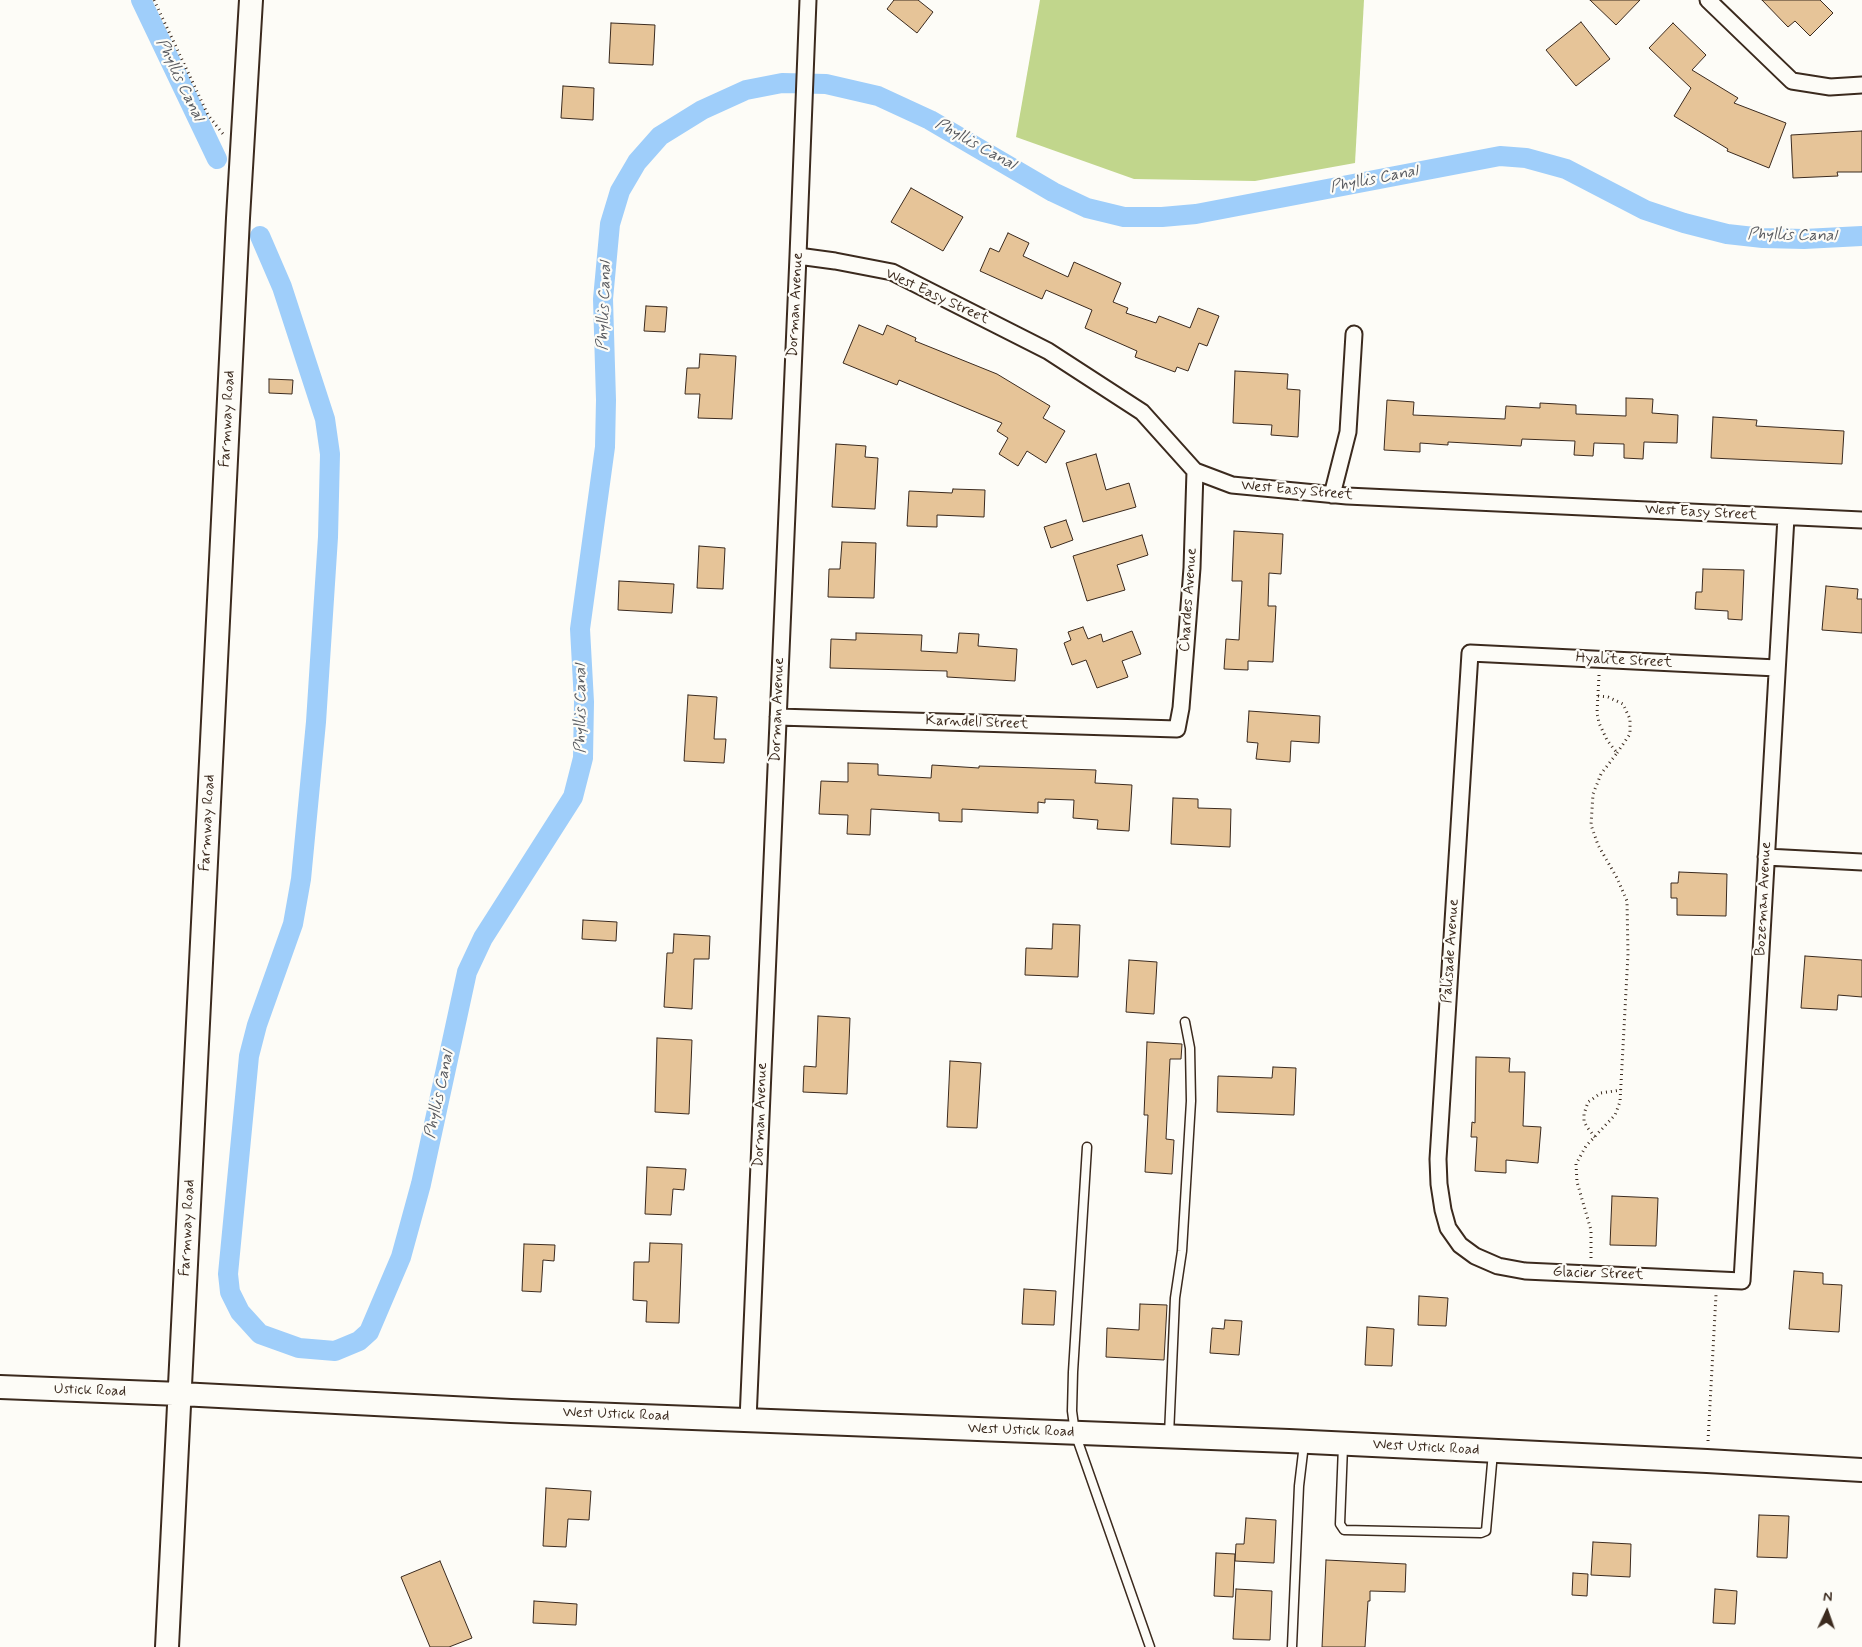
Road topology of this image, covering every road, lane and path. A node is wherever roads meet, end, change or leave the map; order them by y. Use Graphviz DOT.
graph roads {
  1 [pos="154,0"];
  2 [pos="251,0"];
  3 [pos="808,0"];
  4 [pos="1708,0"];
  5 [pos="1862,85"];
  6 [pos="242,158"];
  7 [pos="798,256"];
  8 [pos="1354,334"];
  9 [pos="1194,471"];
  10 [pos="1332,495"];
  11 [pos="1786,517"];
  12 [pos="1862,520"];
  13 [pos="1470,653"];
  14 [pos="1600,660"];
  15 [pos="1778,668"];
  16 [pos="1598,696"];
  17 [pos="778,717"];
  18 [pos="1177,729"];
  19 [pos="1617,753"];
  20 [pos="1766,857"];
  21 [pos="1862,862"];
  22 [pos="1185,1022"];
  23 [pos="1621,1090"];
  24 [pos="1595,1137"];
  25 [pos="1087,1147"];
  26 [pos="1460,1245"];
  27 [pos="1590,1274"];
  28 [pos="1716,1280"];
  29 [pos="1742,1281"];
  30 [pos="0,1387"];
  31 [pos="180,1394"];
  32 [pos="748,1420"];
  33 [pos="1075,1434"];
  34 [pos="1168,1437"];
  35 [pos="1304,1443"];
  36 [pos="1343,1444"];
  37 [pos="1493,1451"];
  38 [pos="1707,1461"];
  39 [pos="1862,1470"];
  40 [pos="167,1647"];
  41 [pos="1150,1647"];
  42 [pos="1292,1647"];
  1 -- 6 [label="path"];
  2 -- 6 [label="main road, Farmway Road"];
  3 -- 7 [label="street, Dorman Avenue"];
  4 -- 5 [label="street"];
  6 -- 31 [label="main road, Farmway Road"];
  7 -- 9 [label="street, West Easy Street"];
  7 -- 17 [label="street, Dorman Avenue"];
  8 -- 10 [label="street"];
  9 -- 10 [label="street, West Easy Street"];
  9 -- 18 [label="street, Chardes Avenue"];
  10 -- 11 [label="street, West Easy Street"];
  11 -- 12 [label="street, West Easy Street"];
  11 -- 15 [label="street, Bozeman Avenue"];
  13 -- 14 [label="street, Hyalite Street"];
  13 -- 26 [label="street, Palisade Avenue"];
  14 -- 15 [label="street, Hyalite Street"];
  14 -- 16 [label="path"];
  15 -- 20 [label="street, Bozeman Avenue"];
  16 -- 19 [label="path"];
  16 -- 19 [label="path"];
  17 -- 18 [label="street, Karndell Street"];
  17 -- 32 [label="street, Dorman Avenue"];
  19 -- 23 [label="path"];
  20 -- 21 [label="street"];
  20 -- 29 [label="street, Bozeman Avenue"];
  22 -- 34 [label="lane"];
  23 -- 24 [label="path"];
  23 -- 24 [label="path"];
  24 -- 27 [label="path"];
  25 -- 33 [label="lane"];
  26 -- 27 [label="street, Glacier Street"];
  27 -- 28 [label="street, Glacier Street"];
  28 -- 29 [label="street, Glacier Street"];
  28 -- 38 [label="path"];
  30 -- 31 [label="main road, Ustick Road"];
  31 -- 32 [label="main road, West Ustick Road"];
  31 -- 40 [label="main road, Farmway Road"];
  32 -- 33 [label="main road, West Ustick Road"];
  33 -- 34 [label="main road, West Ustick Road"];
  33 -- 41 [label="lane"];
  34 -- 35 [label="main road, West Ustick Road"];
  35 -- 36 [label="main road, West Ustick Road"];
  35 -- 42 [label="lane"];
  36 -- 37 [label="main road, West Ustick Road"];
  36 -- 37 [label="lane"];
  37 -- 38 [label="main road, West Ustick Road"];
  38 -- 39 [label="main road, West Ustick Road"];
}
